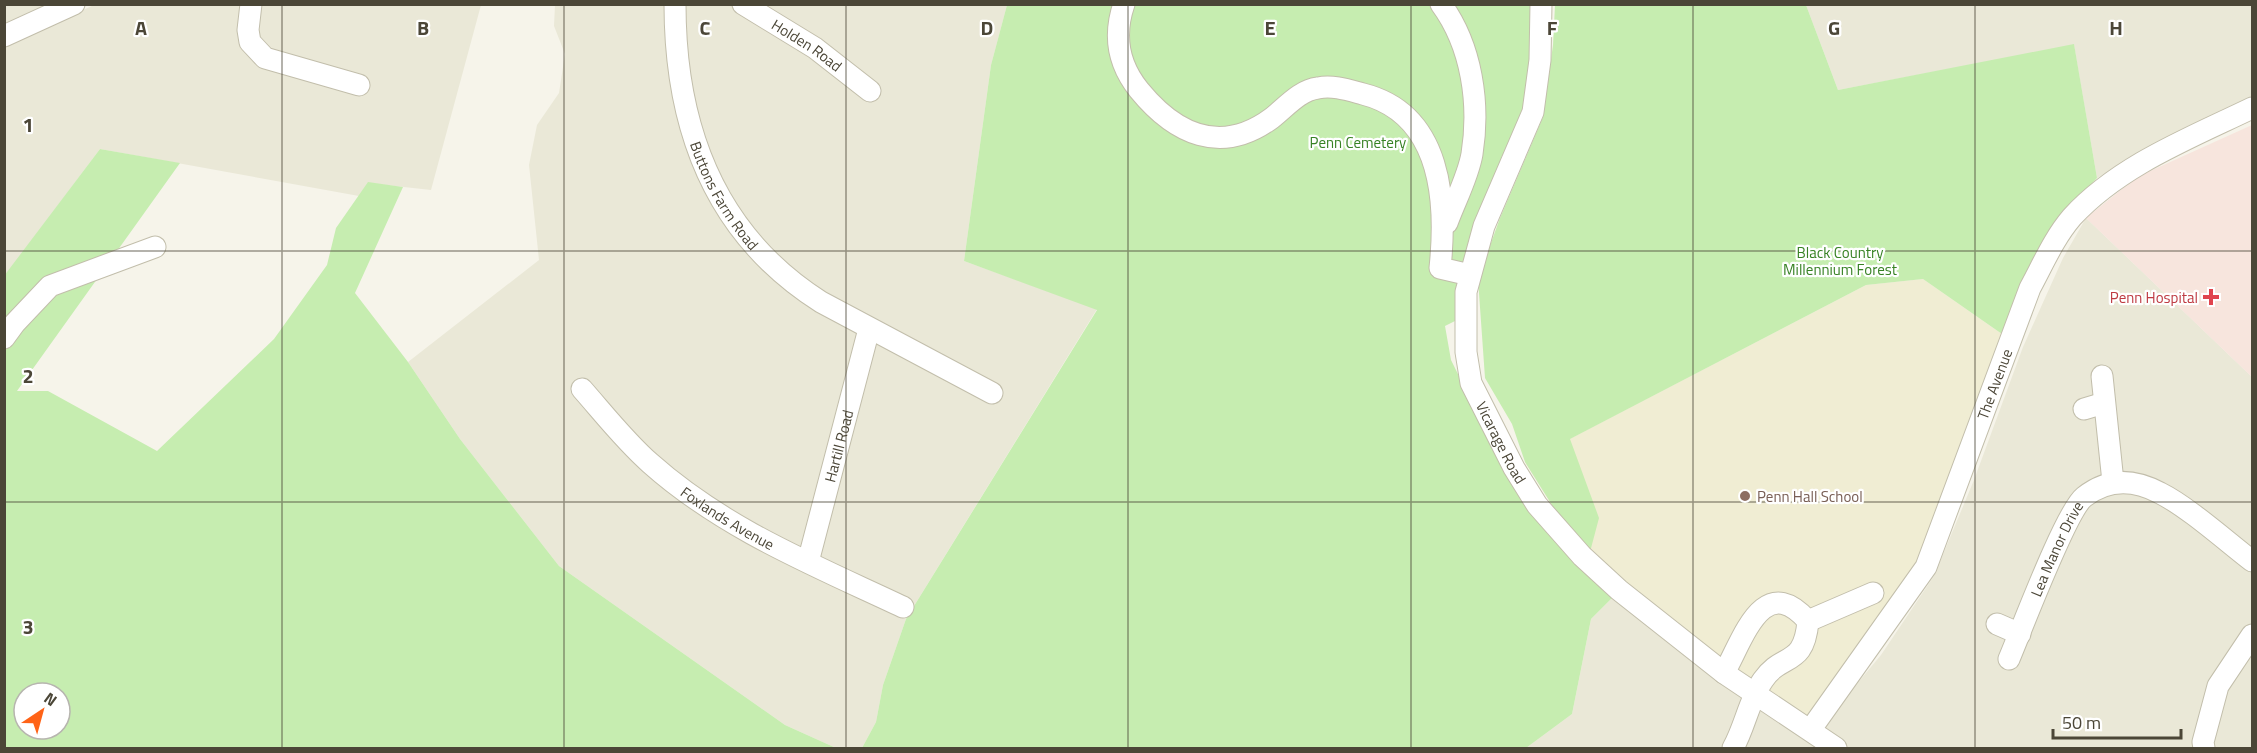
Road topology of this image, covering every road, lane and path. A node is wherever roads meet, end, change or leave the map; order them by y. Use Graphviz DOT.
graph roads {
  1 [pos="74,4"];
  2 [pos="251,4"];
  3 [pos="675,4"];
  4 [pos="743,4"];
  5 [pos="1124,4"];
  6 [pos="1441,4"];
  7 [pos="1541,4"];
  8 [pos="4,36"];
  9 [pos="359,85"];
  10 [pos="870,91"];
  11 [pos="2253,108"];
  12 [pos="1444,232"];
  13 [pos="154,247"];
  14 [pos="1470,275"];
  15 [pos="869,329"];
  16 [pos="4,338"];
  17 [pos="2102,376"];
  18 [pos="582,389"];
  19 [pos="992,393"];
  20 [pos="2113,482"];
  21 [pos="2253,561"];
  22 [pos="808,562"];
  23 [pos="1873,593"];
  24 [pos="903,607"];
  25 [pos="1808,621"];
  26 [pos="1997,624"];
  27 [pos="2020,634"];
  28 [pos="2253,635"];
  29 [pos="2009,659"];
  30 [pos="1724,673"];
  31 [pos="1756,693"];
  32 [pos="1811,729"];
  33 [pos="1733,748"];
  34 [pos="1836,748"];
  35 [pos="2204,748"];
  1 -- 8 [label="street"];
  2 -- 9 [label="street"];
  3 -- 15 [label="street, Buttons Farm Road"];
  4 -- 10 [label="street, Holden Road"];
  5 -- 12 [label="street"];
  6 -- 12 [label="street"];
  7 -- 14 [label="street, Vicarage Road"];
  11 -- 32 [label="street, The Avenue"];
  12 -- 14 [label="street"];
  13 -- 16 [label="street"];
  14 -- 30 [label="street, Vicarage Road"];
  15 -- 19 [label="street, Buttons Farm Road"];
  15 -- 22 [label="street, Hartill Road"];
  17 -- 20 [label="street"];
  18 -- 22 [label="street, Foxlands Avenue"];
  20 -- 21 [label="street"];
  20 -- 27 [label="street, Lea Manor Drive"];
  22 -- 24 [label="street, Foxlands Avenue"];
  23 -- 25 [label="street"];
  25 -- 30 [label="street"];
  25 -- 31 [label="street"];
  26 -- 27 [label="street"];
  27 -- 29 [label="street, Lea Manor Drive"];
  28 -- 35 [label="street"];
  30 -- 31 [label="street, Vicarage Road"];
  31 -- 32 [label="street, Vicarage Road"];
  31 -- 33 [label="street"];
  32 -- 34 [label="street, Vicarage Road"];
}
